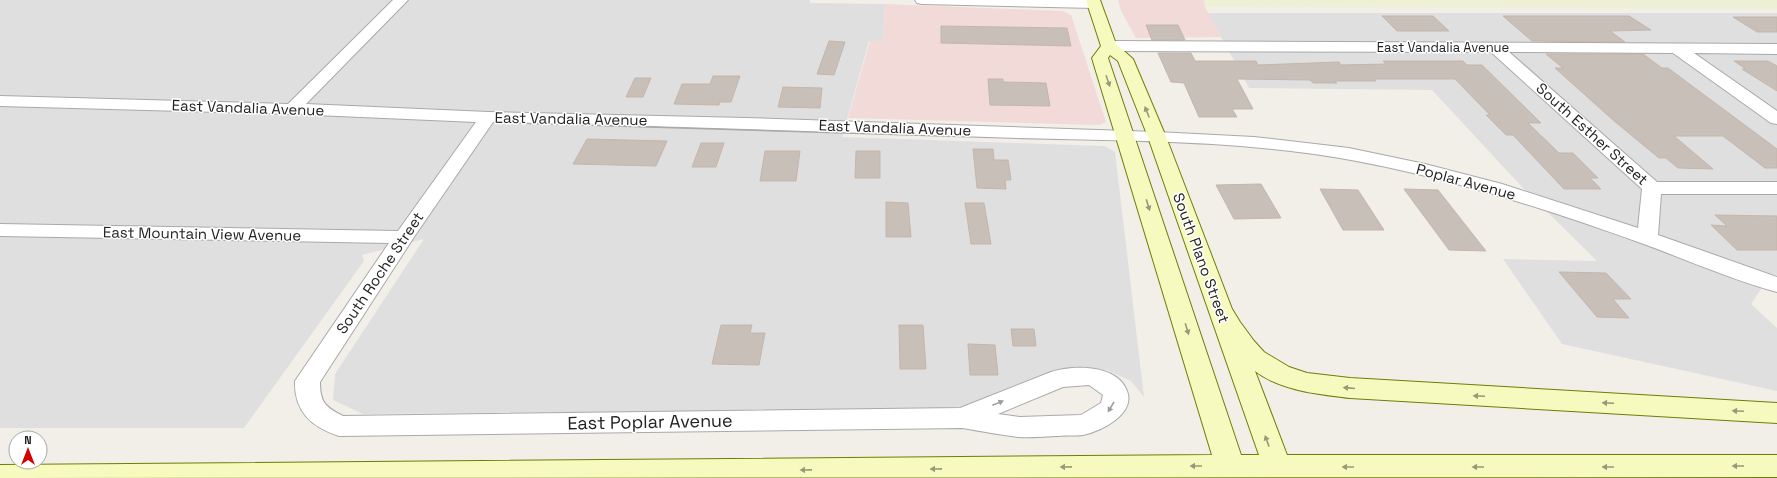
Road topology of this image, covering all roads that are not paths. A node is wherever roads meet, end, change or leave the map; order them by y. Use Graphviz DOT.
graph roads {
  1 [pos="401,0"];
  2 [pos="922,0"];
  3 [pos="1094,2"];
  4 [pos="1109,46"];
  5 [pos="1494,47"];
  6 [pos="1676,48"];
  7 [pos="1777,49"];
  8 [pos="0,101"];
  9 [pos="292,109"];
  10 [pos="488,117"];
  11 [pos="1777,119"];
  12 [pos="1142,136"];
  13 [pos="1652,188"];
  14 [pos="1777,188"];
  15 [pos="0,230"];
  16 [pos="404,237"];
  17 [pos="1648,238"];
  18 [pos="1777,285"];
  19 [pos="1218,307"];
  20 [pos="1777,414"];
  21 [pos="962,418"];
  22 [pos="339,426"];
  23 [pos="1777,466"];
  24 [pos="1236,472"];
  25 [pos="1276,472"];
  26 [pos="0,477"];
  1 -- 9 [label="street"];
  2 -- 3 [label="street"];
  3 -- 4 [label="main road"];
  4 -- 5 [label="street, East Vandalia Avenue"];
  12 -- 4 [label="main road, South Plano Street, one-way"];
  4 -- 12 [label="main road, South Plano Street, one-way"];
  5 -- 6 [label="street, East Vandalia Avenue"];
  5 -- 13 [label="street, South Esther Street"];
  6 -- 7 [label="street, East Vandalia Avenue"];
  6 -- 11 [label="street"];
  8 -- 9 [label="street, East Vandalia Avenue"];
  9 -- 10 [label="street, East Vandalia Avenue"];
  10 -- 12 [label="street, East Vandalia Avenue"];
  10 -- 16 [label="street, South Roche Street"];
  12 -- 17 [label="street, Poplar Avenue"];
  12 -- 19 [label="main road, South Plano Street"];
  12 -- 24 [label="main road, South Plano Street, one-way"];
  13 -- 14 [label="street"];
  13 -- 17 [label="street, South Esther Street"];
  15 -- 16 [label="street, East Mountain View Avenue"];
  16 -- 22 [label="street, South Roche Street"];
  17 -- 18 [label="street, Poplar Avenue"];
  20 -- 19 [label="main road, one-way"];
  25 -- 19 [label="main road, South Plano Street, one-way"];
  21 -- 21 [label="street, East Poplar Avenue, one-way"];
  21 -- 22 [label="street, East Poplar Avenue"];
  23 -- 25 [label="main road, one-way"];
  24 -- 25 [label="main road"];
  24 -- 26 [label="main road, one-way"];
}
